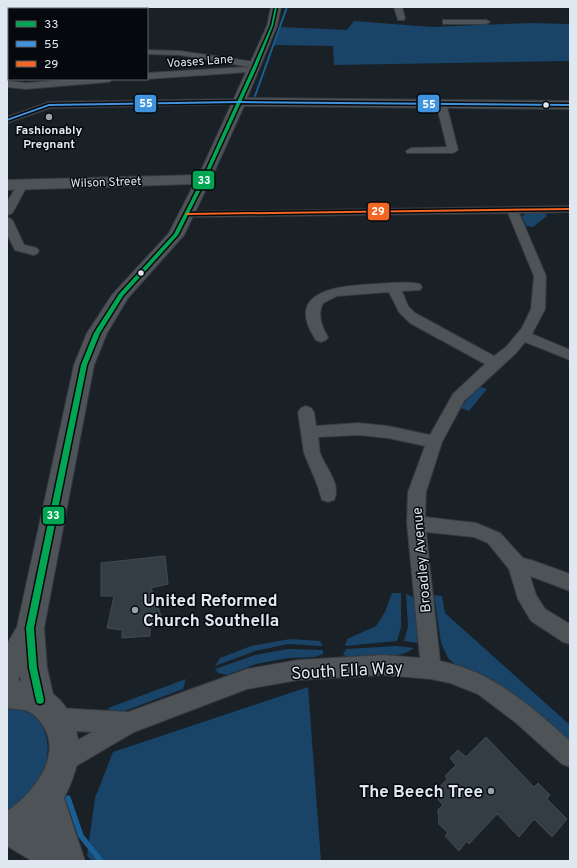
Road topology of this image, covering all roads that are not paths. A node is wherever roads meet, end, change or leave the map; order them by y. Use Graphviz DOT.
graph roads {
  1 [pos="276,7"];
  2 [pos="398,7"];
  3 [pos="401,18"];
  4 [pos="446,22"];
  5 [pos="486,22"];
  6 [pos="148,52"];
  7 [pos="255,67"];
  8 [pos="148,76"];
  9 [pos="97,80"];
  10 [pos="7,84"];
  11 [pos="239,102"];
  12 [pos="441,103"];
  13 [pos="570,105"];
  14 [pos="7,120"];
  15 [pos="411,151"];
  16 [pos="204,179"];
  17 [pos="23,184"];
  18 [pos="7,185"];
  19 [pos="570,209"];
  20 [pos="512,210"];
  21 [pos="7,212"];
  22 [pos="187,214"];
  23 [pos="7,221"];
  24 [pos="35,252"];
  25 [pos="415,287"];
  26 [pos="394,288"];
  27 [pos="313,333"];
  28 [pos="523,336"];
  29 [pos="570,355"];
  30 [pos="495,363"];
  31 [pos="306,412"];
  32 [pos="310,432"];
  33 [pos="434,442"];
  34 [pos="328,495"];
  35 [pos="416,523"];
  36 [pos="517,565"];
  37 [pos="570,583"];
  38 [pos="30,628"];
  39 [pos="570,635"];
  40 [pos="431,669"];
  41 [pos="7,672"];
  42 [pos="7,694"];
  43 [pos="49,710"];
  44 [pos="128,723"];
  45 [pos="570,756"];
  46 [pos="63,761"];
  47 [pos="47,796"];
  48 [pos="8,829"];
  49 [pos="68,861"];
  1 -- 7 [label="main road"];
  2 -- 3 [label="street"];
  4 -- 5 [label="street"];
  6 -- 7 [label="street"];
  7 -- 8 [label="street, Voases Lane"];
  7 -- 11 [label="main road"];
  9 -- 10 [label="street"];
  11 -- 12 [label="main road"];
  11 -- 14 [label="street"];
  11 -- 16 [label="main road"];
  12 -- 13 [label="main road"];
  12 -- 15 [label="street"];
  16 -- 17 [label="main road, Wilson Street"];
  16 -- 22 [label="main road"];
  17 -- 18 [label="main road, Wilson Street"];
  17 -- 21 [label="street"];
  19 -- 20 [label="street"];
  20 -- 22 [label="street"];
  20 -- 28 [label="street, Broadley Avenue"];
  22 -- 38 [label="main road"];
  23 -- 24 [label="street"];
  25 -- 26 [label="street"];
  26 -- 27 [label="street"];
  26 -- 30 [label="street"];
  28 -- 29 [label="street"];
  28 -- 30 [label="street, Broadley Avenue"];
  30 -- 33 [label="street, Broadley Avenue"];
  31 -- 32 [label="street"];
  32 -- 33 [label="street"];
  32 -- 34 [label="street"];
  33 -- 35 [label="street, Broadley Avenue"];
  35 -- 36 [label="street"];
  35 -- 40 [label="street, Broadley Avenue"];
  36 -- 37 [label="street"];
  36 -- 39 [label="street"];
  38 -- 41 [label="main road"];
  38 -- 43 [label="main road"];
  40 -- 44 [label="street, South Ella Way"];
  40 -- 45 [label="street, South Ella Way"];
  42 -- 43 [label="main road"];
  43 -- 44 [label="street, South Ella Way"];
  43 -- 46 [label="main road"];
  44 -- 46 [label="street, South Ella Way"];
  46 -- 47 [label="main road"];
  47 -- 48 [label="main road"];
  47 -- 49 [label="main road"];
  48 -- 49 [label="main road"];
}
